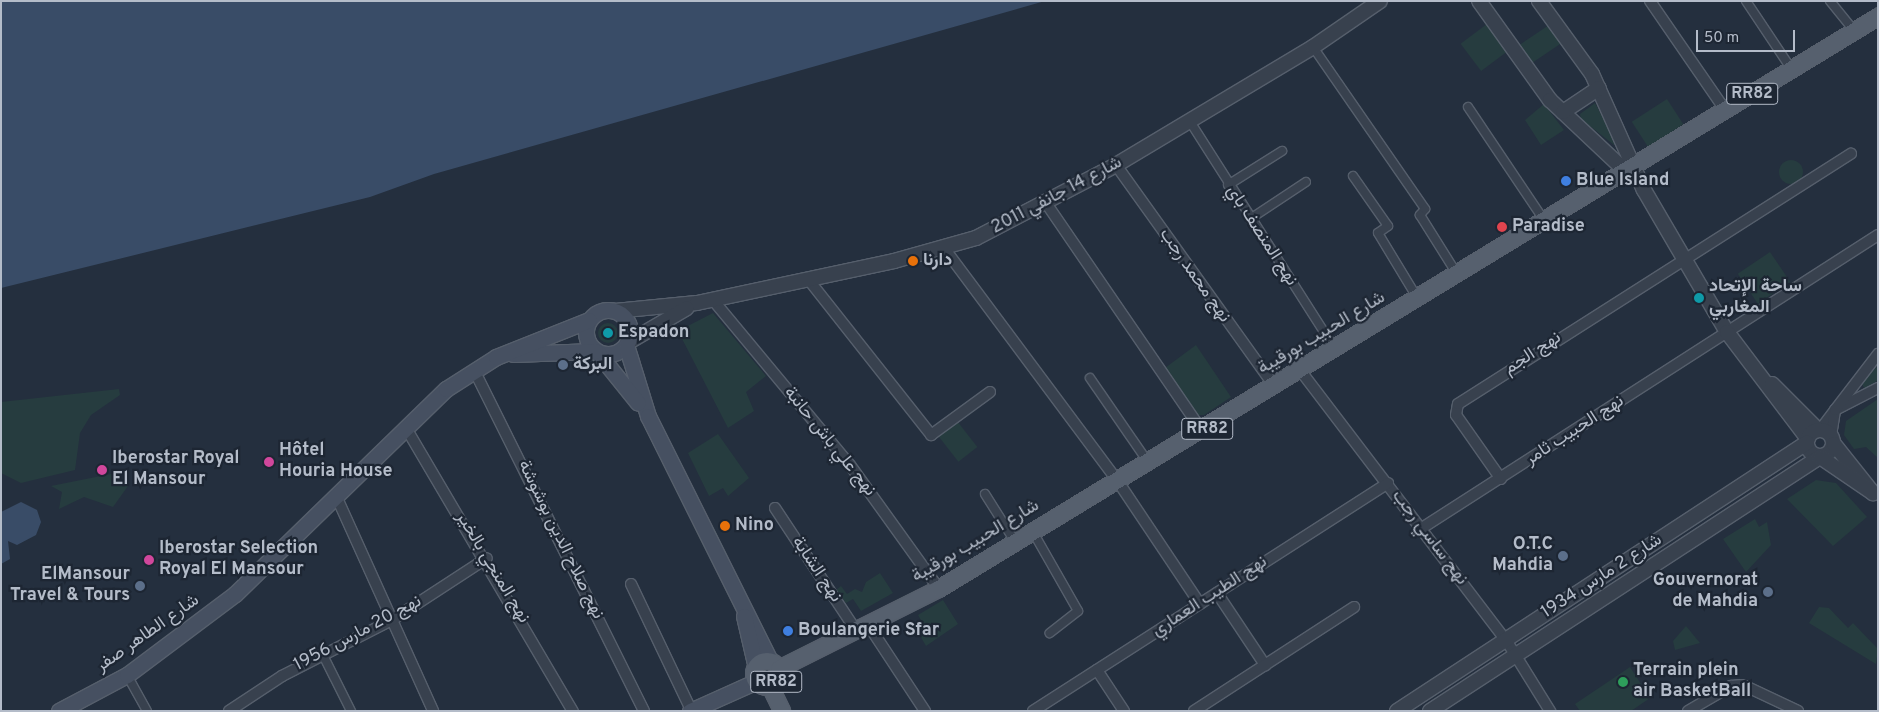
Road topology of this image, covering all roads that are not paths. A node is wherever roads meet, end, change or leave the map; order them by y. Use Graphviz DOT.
graph roads {
  1 [pos="1380,1"];
  2 [pos="1479,1"];
  3 [pos="1540,1"];
  4 [pos="1650,1"];
  5 [pos="1746,1"];
  6 [pos="1830,1"];
  7 [pos="1878,16"];
  8 [pos="1854,32"];
  9 [pos="1313,47"];
  10 [pos="1792,70"];
  11 [pos="1599,88"];
  12 [pos="1468,107"];
  13 [pos="1726,111"];
  14 [pos="1563,112"];
  15 [pos="1190,120"];
  16 [pos="1282,151"];
  17 [pos="1852,154"];
  18 [pos="1116,165"];
  19 [pos="1630,166"];
  20 [pos="1353,176"];
  21 [pos="1306,182"];
  22 [pos="1228,186"];
  23 [pos="1046,203"];
  24 [pos="1250,218"];
  25 [pos="1544,220"];
  26 [pos="1878,236"];
  27 [pos="944,248"];
  28 [pos="1684,256"];
  29 [pos="1458,274"];
  30 [pos="808,279"];
  31 [pos="1418,299"];
  32 [pos="713,300"];
  33 [pos="697,303"];
  34 [pos="615,311"];
  35 [pos="589,320"];
  36 [pos="1727,332"];
  37 [pos="626,344"];
  38 [pos="1335,349"];
  39 [pos="596,351"];
  40 [pos="1878,354"];
  41 [pos="496,357"];
  42 [pos="474,370"];
  43 [pos="1300,370"];
  44 [pos="1090,378"];
  45 [pos="1274,386"];
  46 [pos="1878,388"];
  47 [pos="990,392"];
  48 [pos="1835,410"];
  49 [pos="648,416"];
  50 [pos="406,428"];
  51 [pos="1203,432"];
  52 [pos="1820,437"];
  53 [pos="1820,457"];
  54 [pos="1148,462"];
  55 [pos="1769,469"];
  56 [pos="1501,479"];
  57 [pos="1117,480"];
  58 [pos="1779,483"];
  59 [pos="1388,484"];
  60 [pos="985,494"];
  61 [pos="1875,495"];
  62 [pos="337,498"];
  63 [pos="1716,503"];
  64 [pos="775,508"];
  65 [pos="1727,518"];
  66 [pos="1422,528"];
  67 [pos="1033,532"];
  68 [pos="1016,543"];
  69 [pos="487,558"];
  70 [pos="630,584"];
  71 [pos="939,589"];
  72 [pos="1217,593"];
  73 [pos="1200,604"];
  74 [pos="1354,607"];
  75 [pos="392,620"];
  76 [pos="863,629"];
  77 [pos="1050,633"];
  78 [pos="1506,640"];
  79 [pos="322,653"];
  80 [pos="1515,655"];
  81 [pos="1265,665"];
  82 [pos="1097,670"];
  83 [pos="766,673"];
  84 [pos="127,675"];
  85 [pos="60,711"];
  86 [pos="147,711"];
  87 [pos="229,711"];
  88 [pos="351,711"];
  89 [pos="433,711"];
  90 [pos="573,711"];
  91 [pos="644,711"];
  92 [pos="690,711"];
  93 [pos="782,711"];
  94 [pos="925,711"];
  95 [pos="1033,711"];
  96 [pos="1124,711"];
  97 [pos="1194,711"];
  98 [pos="1397,711"];
  99 [pos="1430,711"];
  100 [pos="1550,711"];
  101 [pos="1688,711"];
  102 [pos="1798,711"];
  1 -- 9 [label="street, شارع 14 جانفي 2011"];
  2 -- 14 [label="street"];
  3 -- 11 [label="street"];
  4 -- 13 [label="street"];
  5 -- 10 [label="street"];
  6 -- 8 [label="street"];
  7 -- 8 [label="main road, شارع الحبيب بورقيبة / RR82"];
  8 -- 10 [label="main road, شارع الحبيب بورقيبة / RR82"];
  9 -- 15 [label="street, شارع 14 جانفي 2011"];
  9 -- 29 [label="street"];
  10 -- 13 [label="main road, شارع الحبيب بورقيبة / RR82"];
  11 -- 14 [label="street"];
  11 -- 19 [label="street"];
  12 -- 25 [label="street"];
  13 -- 19 [label="main road, شارع الحبيب بورقيبة / RR82"];
  14 -- 19 [label="street"];
  15 -- 18 [label="street, شارع 14 جانفي 2011"];
  15 -- 22 [label="street, نهج المنصف باي"];
  16 -- 22 [label="street"];
  17 -- 28 [label="street, نهج الجم"];
  18 -- 23 [label="street, شارع 14 جانفي 2011"];
  18 -- 45 [label="street, نهج محمد رجب"];
  19 -- 25 [label="main road, شارع الحبيب بورقيبة / RR82"];
  19 -- 28 [label="street"];
  20 -- 31 [label="street"];
  21 -- 24 [label="street"];
  22 -- 24 [label="street, نهج المنصف باي"];
  23 -- 27 [label="street, شارع 14 جانفي 2011"];
  23 -- 51 [label="street"];
  24 -- 38 [label="street, نهج المنصف باي"];
  25 -- 29 [label="main road, شارع الحبيب بورقيبة / RR82"];
  26 -- 36 [label="street, نهج الحبيب ثامر"];
  27 -- 30 [label="street, شارع 14 جانفي 2011"];
  27 -- 57 [label="street"];
  28 -- 36 [label="street"];
  28 -- 56 [label="street, نهج الجم"];
  29 -- 31 [label="main road, شارع الحبيب بورقيبة / RR82"];
  30 -- 32 [label="street, شارع 14 جانفي 2011"];
  30 -- 47 [label="street"];
  31 -- 38 [label="main road, شارع الحبيب بورقيبة / RR82"];
  32 -- 33 [label="street, شارع 14 جانفي 2011"];
  32 -- 71 [label="street, نهج علي باش حانبة"];
  33 -- 34 [label="street, شارع 14 جانفي 2011"];
  33 -- 37 [label="street, شارع 14 جانفي 2011"];
  34 -- 35 [label="main road"];
  34 -- 37 [label="main road"];
  35 -- 39 [label="main road"];
  35 -- 41 [label="main road, شارع الطاهر صفر"];
  36 -- 52 [label="street"];
  36 -- 56 [label="street, نهج الحبيب ثامر"];
  37 -- 39 [label="main road"];
  37 -- 49 [label="main road"];
  38 -- 43 [label="main road, شارع الحبيب بورقيبة / RR82"];
  39 -- 41 [label="main road, شارع الطاهر صفر"];
  39 -- 49 [label="main road"];
  40 -- 48 [label="street"];
  41 -- 42 [label="main road, شارع الطاهر صفر"];
  42 -- 50 [label="main road, شارع الطاهر صفر"];
  42 -- 91 [label="street, نهج صلاح الدين بوشوشة"];
  43 -- 45 [label="main road, شارع الحبيب بورقيبة / RR82"];
  43 -- 59 [label="street, نهج ساسي رجب"];
  44 -- 54 [label="street"];
  45 -- 51 [label="main road, شارع الحبيب بورقيبة / RR82"];
  46 -- 48 [label="street"];
  48 -- 52 [label="street"];
  49 -- 83 [label="main road"];
  50 -- 62 [label="main road, شارع الطاهر صفر"];
  50 -- 69 [label="street, نهج المنجي بالخير"];
  51 -- 54 [label="main road, شارع الحبيب بورقيبة / RR82"];
  52 -- 53 [label="street"];
  52 -- 55 [label="street, شارع 2 مارس 1934"];
  52 -- 61 [label="street"];
  53 -- 58 [label="street, شارع 2 مارس 1934"];
  53 -- 61 [label="street"];
  54 -- 57 [label="main road, شارع الحبيب بورقيبة / RR82"];
  55 -- 58 [label="street"];
  55 -- 63 [label="street, شارع 2 مارس 1934"];
  56 -- 66 [label="street, نهج الحبيب ثامر"];
  57 -- 67 [label="main road, شارع الحبيب بورقيبة / RR82"];
  57 -- 73 [label="street"];
  58 -- 65 [label="street, شارع 2 مارس 1934"];
  59 -- 66 [label="street, نهج ساسي رجب"];
  59 -- 72 [label="street, نهج الطيب العماري"];
  60 -- 68 [label="street"];
  62 -- 75 [label="street"];
  62 -- 84 [label="main road, شارع الطاهر صفر"];
  63 -- 65 [label="street"];
  63 -- 78 [label="street, شارع 2 مارس 1934"];
  64 -- 76 [label="street, نهج الشابة"];
  65 -- 80 [label="street, شارع 2 مارس 1934"];
  66 -- 78 [label="street, نهج ساسي رجب"];
  67 -- 68 [label="main road, شارع الحبيب بورقيبة / RR82"];
  67 -- 77 [label="street"];
  68 -- 71 [label="main road, شارع الحبيب بورقيبة / RR82"];
  69 -- 75 [label="street, نهج 20 مارس 1956"];
  69 -- 90 [label="street, نهج المنجي بالخير"];
  70 -- 92 [label="street"];
  71 -- 76 [label="main road, شارع الحبيب بورقيبة / RR82"];
  72 -- 73 [label="street, نهج الطيب العماري"];
  72 -- 81 [label="street"];
  73 -- 82 [label="street, نهج الطيب العماري"];
  74 -- 81 [label="street"];
  75 -- 79 [label="street, نهج 20 مارس 1956"];
  75 -- 89 [label="street"];
  76 -- 83 [label="main road, شارع الحبيب بورقيبة / RR82"];
  76 -- 94 [label="street, نهج الشابة"];
  78 -- 80 [label="street, نهج ساسي رجب"];
  78 -- 98 [label="street, شارع 2 مارس 1934"];
  79 -- 87 [label="street, نهج 20 مارس 1956"];
  79 -- 88 [label="street"];
  80 -- 99 [label="street, شارع 2 مارس 1934"];
  80 -- 100 [label="street, نهج ساسي رجب"];
  81 -- 97 [label="street"];
  82 -- 95 [label="street, نهج الطيب العماري"];
  82 -- 96 [label="street"];
  83 -- 92 [label="main road, شارع الحبيب بورقيبة / RR82"];
  83 -- 93 [label="main road"];
  84 -- 85 [label="main road, شارع الطاهر صفر"];
  84 -- 86 [label="street"];
  101 -- 102 [label="street"];
}
